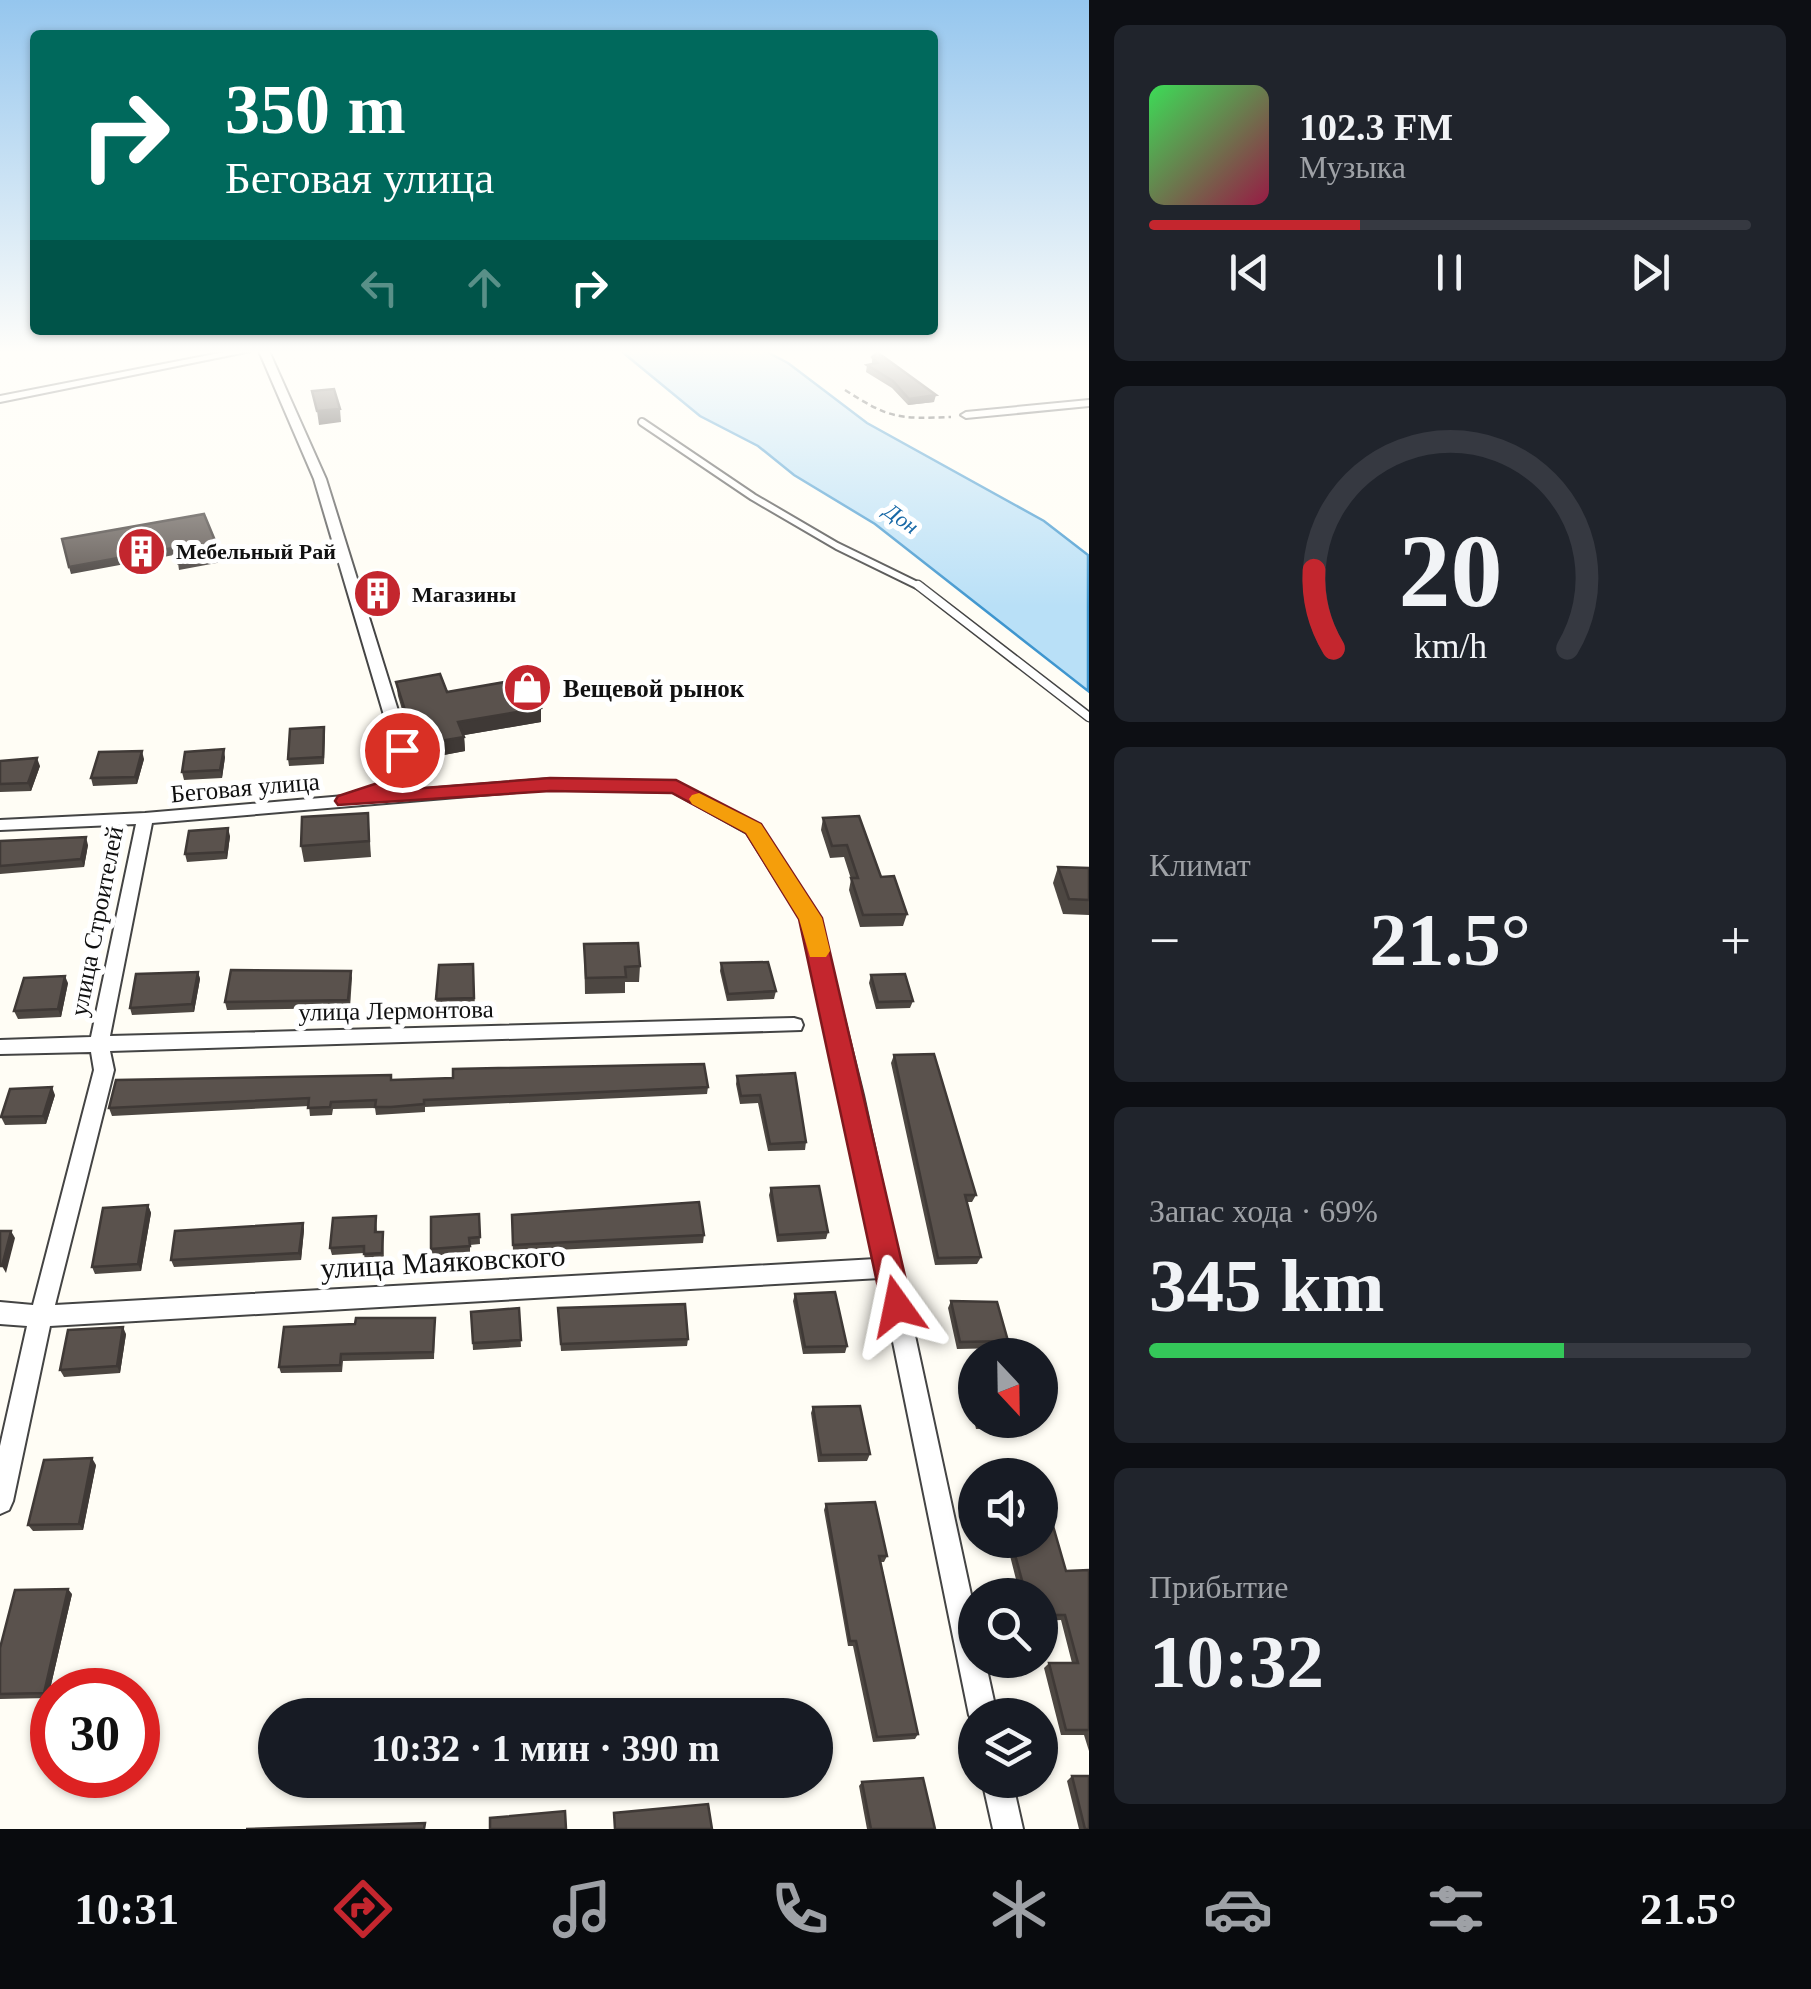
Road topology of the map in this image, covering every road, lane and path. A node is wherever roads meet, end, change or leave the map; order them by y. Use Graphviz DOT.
graph roads {
  1 [pos="301,436"];
  2 [pos="664,436"];
  3 [pos="1088,717"];
  4 [pos="346,801"];
  5 [pos="144,818"];
  6 [pos="0,825"];
  7 [pos="794,1025"];
  8 [pos="99,1042"];
  9 [pos="0,1048"];
  10 [pos="889,1268"];
  11 [pos="0,1313"];
  12 [pos="41,1316"];
  13 [pos="0,1501"];
  14 [pos="980,1698"];
  15 [pos="1001,1798"];
  16 [pos="1008,1829"];
  1 -- 4 [label="street, Беговая улица"];
  2 -- 3 [label="lane"];
  4 -- 5 [label="street, Беговая улица"];
  4 -- 10 [label="street"];
  5 -- 6 [label="street, Беговая улица"];
  5 -- 8 [label="street, улица Строителей"];
  7 -- 8 [label="street, улица Лермонтова"];
  8 -- 9 [label="street, улица Лермонтова"];
  8 -- 12 [label="street, улица Строителей"];
  10 -- 12 [label="street, улица Маяковского"];
  10 -- 14 [label="street"];
  11 -- 12 [label="street, улица Маяковского"];
  12 -- 13 [label="street, улица Строителей"];
  15 -- 16 [label="street"];
}
